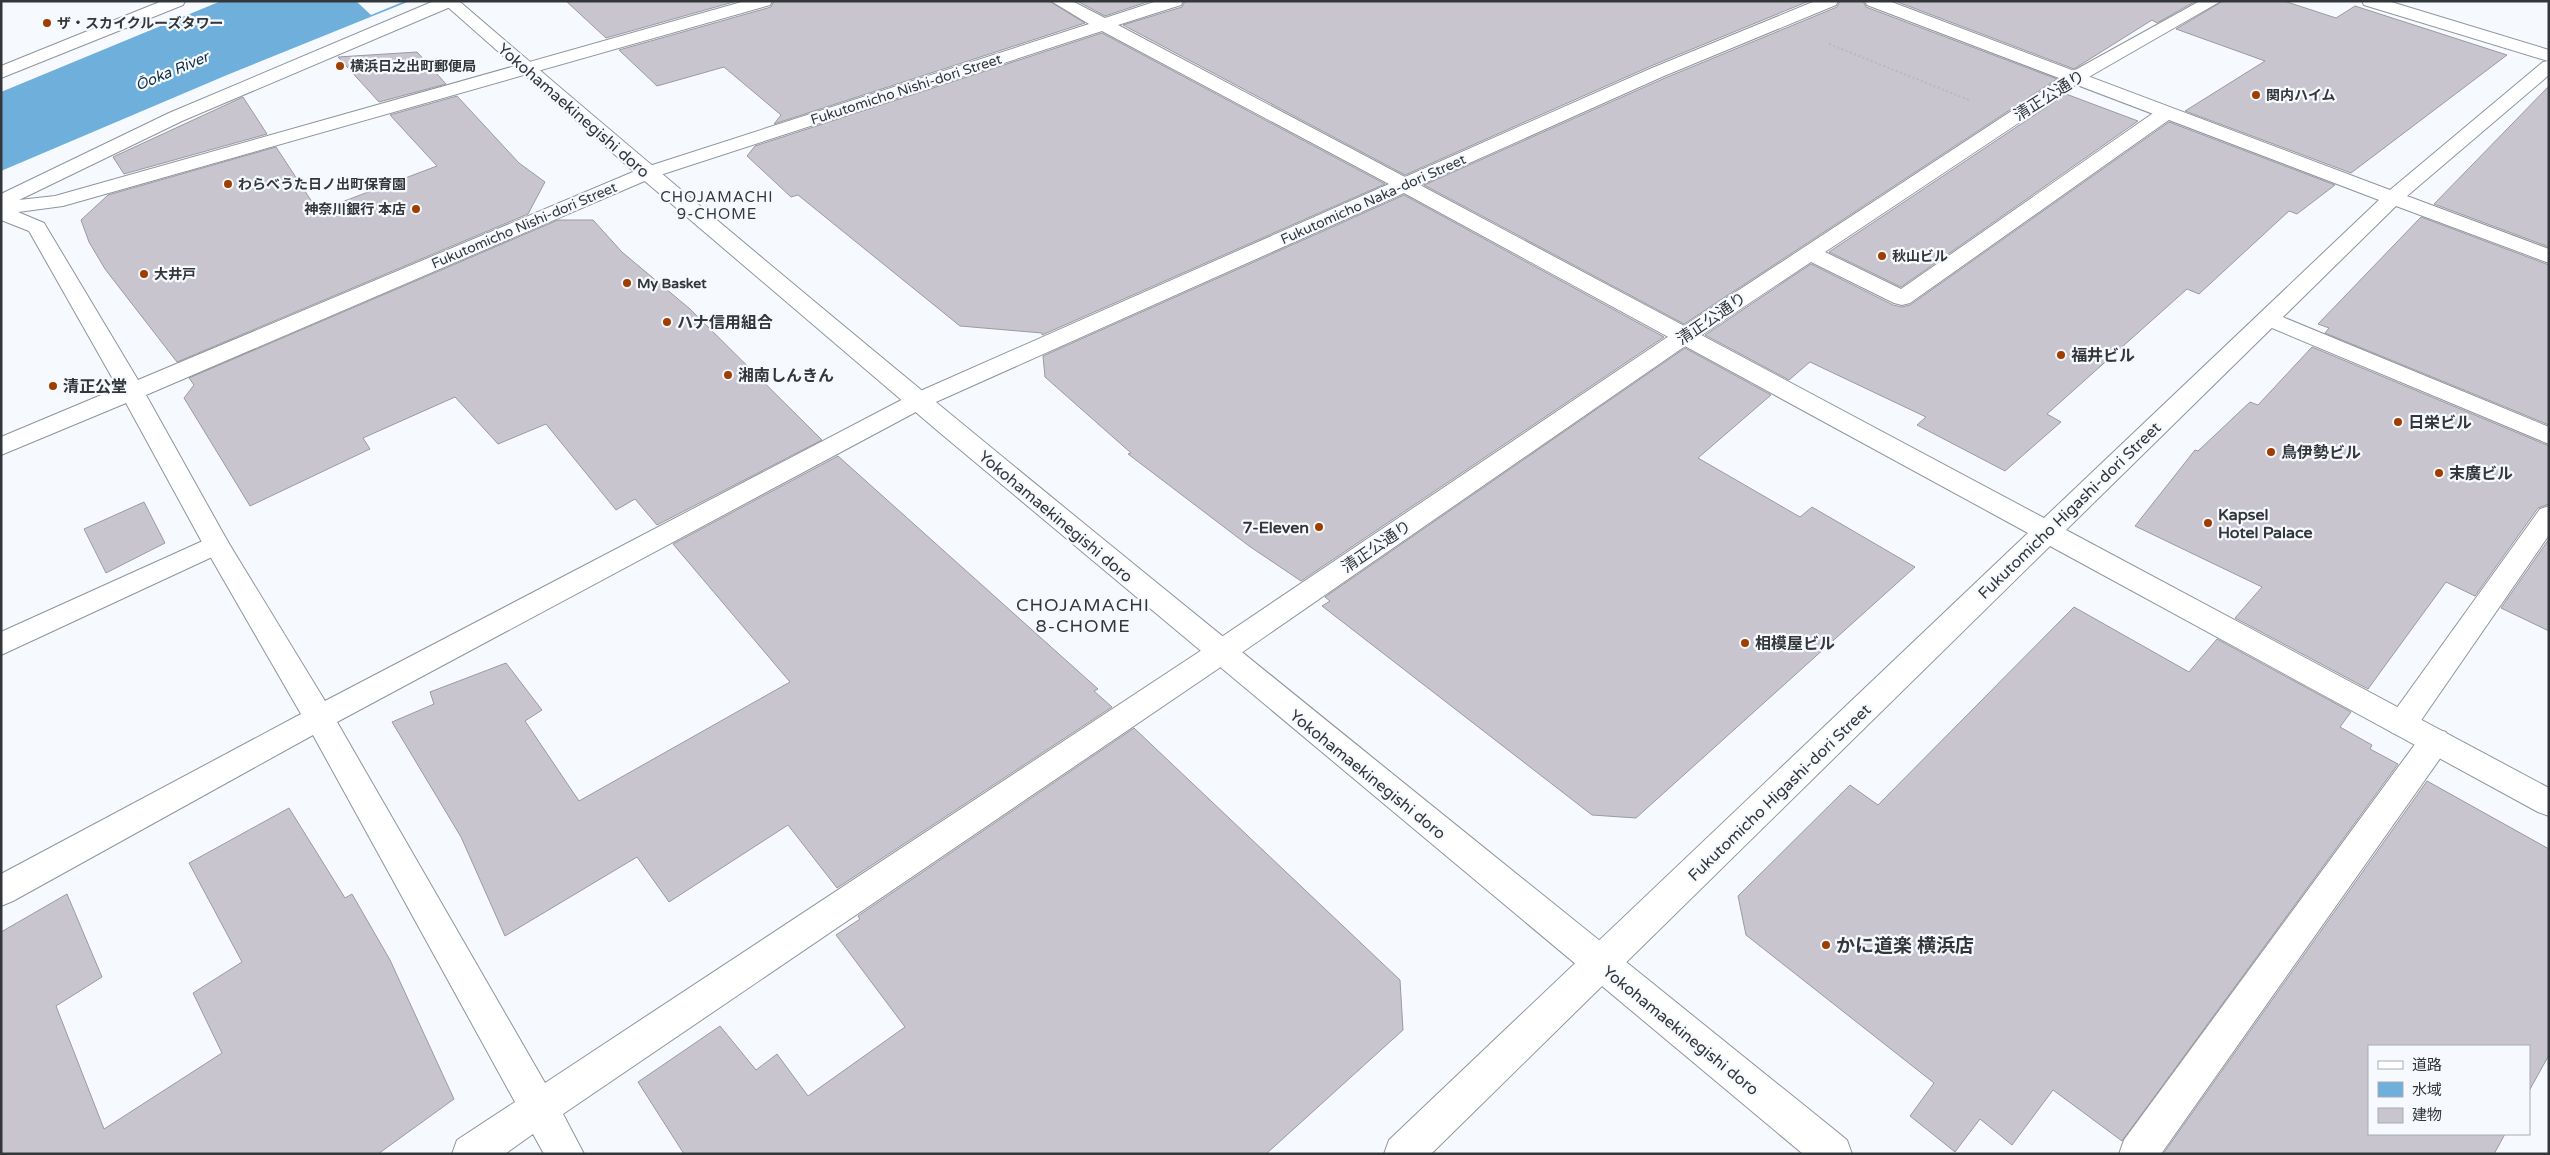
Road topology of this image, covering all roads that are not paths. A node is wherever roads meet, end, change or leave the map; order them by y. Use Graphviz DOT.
graph roads {
  1 [pos="177,1"];
  2 [pos="449,1"];
  3 [pos="764,1"];
  4 [pos="1060,1"];
  5 [pos="1176,1"];
  6 [pos="1830,1"];
  7 [pos="1873,1"];
  8 [pos="2213,1"];
  9 [pos="2370,1"];
  10 [pos="1103,24"];
  11 [pos="2549,56"];
  12 [pos="2549,66"];
  13 [pos="527,70"];
  14 [pos="1,72"];
  15 [pos="2074,78"];
  16 [pos="2166,113"];
  17 [pos="647,173"];
  18 [pos="1404,185"];
  19 [pos="2391,200"];
  20 [pos="1,202"];
  21 [pos="1,208"];
  22 [pos="1,213"];
  23 [pos="1809,253"];
  24 [pos="2549,257"];
  25 [pos="2268,318"];
  26 [pos="1683,337"];
  27 [pos="132,391"];
  28 [pos="918,401"];
  29 [pos="2549,436"];
  30 [pos="1,447"];
  31 [pos="2549,514"];
  32 [pos="2047,531"];
  33 [pos="216,544"];
  34 [pos="1,644"];
  35 [pos="1221,652"];
  36 [pos="319,718"];
  37 [pos="2402,724"];
  38 [pos="2434,741"];
  39 [pos="2549,803"];
  40 [pos="1,891"];
  41 [pos="1600,965"];
  42 [pos="540,1110"];
  43 [pos="471,1154"];
  44 [pos="566,1154"];
  45 [pos="1403,1154"];
  46 [pos="1833,1154"];
  47 [pos="2138,1154"];
  1 -- 14 [label="street"];
  2 -- 13 [label="street, Yokohamaekinegishi doro"];
  2 -- 20 [label="street"];
  3 -- 13 [label="street"];
  4 -- 10 [label="street"];
  5 -- 10 [label="street, Fukutomicho Nishi-dori Street"];
  6 -- 18 [label="street, Fukutomicho Naka-dori Street"];
  7 -- 15 [label="street"];
  8 -- 15 [label="street, 清正公通り"];
  9 -- 11 [label="street"];
  10 -- 17 [label="street, Fukutomicho Nishi-dori Street"];
  10 -- 18 [label="street"];
  12 -- 19 [label="street, Fukutomicho Higashi-dori Street"];
  13 -- 17 [label="street, Yokohamaekinegishi doro"];
  13 -- 21 [label="street"];
  15 -- 16 [label="street"];
  15 -- 23 [label="street, 清正公通り"];
  16 -- 19 [label="street"];
  16 -- 23 [label="street"];
  17 -- 27 [label="street, Fukutomicho Nishi-dori Street"];
  17 -- 28 [label="street, Yokohamaekinegishi doro"];
  18 -- 26 [label="street"];
  18 -- 28 [label="street, Fukutomicho Naka-dori Street"];
  19 -- 24 [label="street"];
  19 -- 25 [label="street, Fukutomicho Higashi-dori Street"];
  22 -- 27 [label="street"];
  23 -- 26 [label="street, 清正公通り"];
  25 -- 29 [label="street"];
  25 -- 32 [label="street, Fukutomicho Higashi-dori Street"];
  26 -- 32 [label="street"];
  26 -- 35 [label="street, 清正公通り"];
  27 -- 30 [label="street, Fukutomicho Nishi-dori Street"];
  27 -- 33 [label="street"];
  28 -- 35 [label="street, Yokohamaekinegishi doro"];
  28 -- 36 [label="street, Fukutomicho Naka-dori Street"];
  31 -- 37 [label="street"];
  32 -- 37 [label="street"];
  32 -- 41 [label="street, Fukutomicho Higashi-dori Street"];
  33 -- 34 [label="street"];
  33 -- 36 [label="street"];
  35 -- 41 [label="street, Yokohamaekinegishi doro"];
  35 -- 42 [label="street, 清正公通り"];
  36 -- 40 [label="street, Fukutomicho Naka-dori Street"];
  36 -- 42 [label="street"];
  37 -- 38 [label="street"];
  38 -- 39 [label="street"];
  38 -- 47 [label="street"];
  41 -- 45 [label="street, Fukutomicho Higashi-dori Street"];
  41 -- 46 [label="street, Yokohamaekinegishi doro"];
  42 -- 43 [label="street, 清正公通り"];
  42 -- 44 [label="street"];
}
